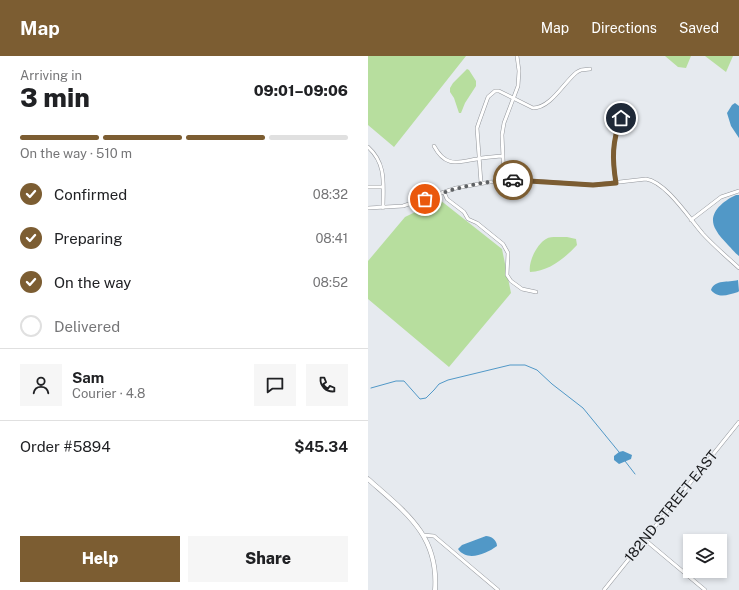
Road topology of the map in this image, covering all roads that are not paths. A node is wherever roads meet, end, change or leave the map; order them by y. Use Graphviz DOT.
graph roads {
  1 [pos="517,56"];
  2 [pos="590,69"];
  3 [pos="513,97"];
  4 [pos="621,118"];
  5 [pos="434,146"];
  6 [pos="368,148"];
  7 [pos="502,156"];
  8 [pos="479,158"];
  9 [pos="504,180"];
  10 [pos="480,183"];
  11 [pos="616,183"];
  12 [pos="368,187"];
  13 [pos="383,187"];
  14 [pos="739,191"];
  15 [pos="444,192"];
  16 [pos="368,208"];
  17 [pos="383,208"];
  18 [pos="691,220"];
  19 [pos="739,268"];
  20 [pos="536,292"];
  21 [pos="739,422"];
  22 [pos="368,479"];
  23 [pos="423,535"];
  24 [pos="644,539"];
  25 [pos="435,590"];
  26 [pos="498,590"];
  27 [pos="604,590"];
  28 [pos="705,590"];
  1 -- 3 [label="street"];
  2 -- 3 [label="street"];
  3 -- 7 [label="street"];
  3 -- 8 [label="street"];
  4 -- 11 [label="street"];
  5 -- 8 [label="street"];
  6 -- 13 [label="street"];
  7 -- 8 [label="street"];
  7 -- 9 [label="street"];
  8 -- 10 [label="street"];
  9 -- 10 [label="street"];
  9 -- 11 [label="street"];
  10 -- 15 [label="street"];
  11 -- 18 [label="street"];
  12 -- 13 [label="street"];
  13 -- 17 [label="street"];
  14 -- 18 [label="street"];
  15 -- 17 [label="street"];
  15 -- 20 [label="street"];
  16 -- 17 [label="street"];
  18 -- 19 [label="street"];
  21 -- 24 [label="street, 182ND STREET EAST"];
  22 -- 23 [label="main road"];
  23 -- 25 [label="main road"];
  23 -- 26 [label="street"];
  24 -- 27 [label="street, 182ND STREET EAST"];
  24 -- 28 [label="street"];
}
